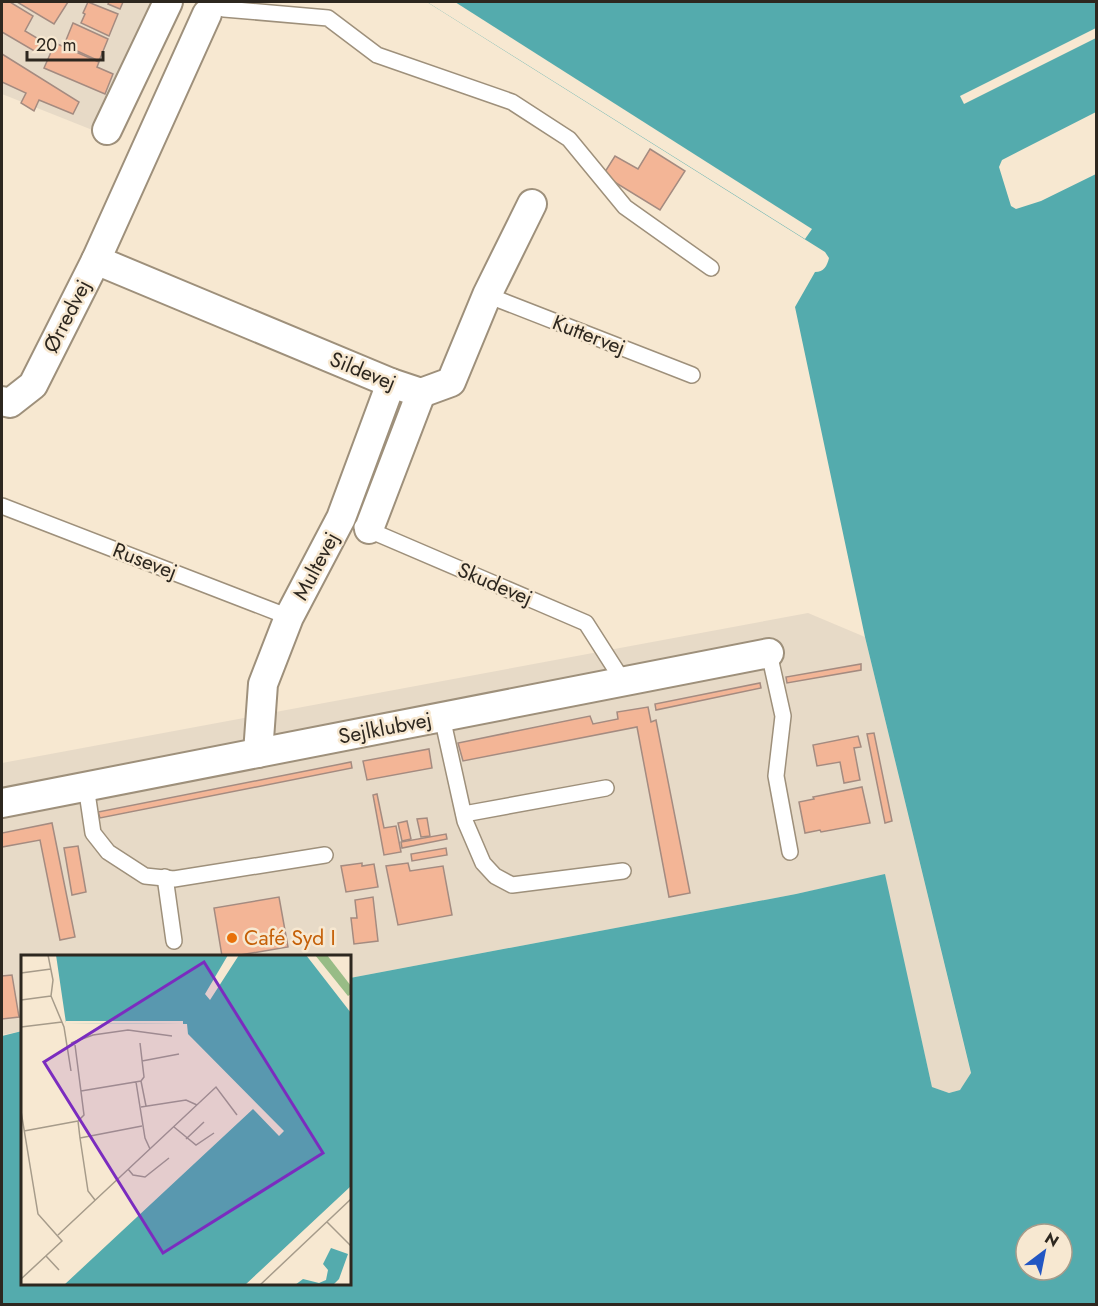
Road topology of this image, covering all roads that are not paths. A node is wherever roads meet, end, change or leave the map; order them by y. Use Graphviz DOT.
graph roads {
  1 [pos="168,2"];
  2 [pos="209,8"];
  3 [pos="107,130"];
  4 [pos="532,204"];
  5 [pos="96,260"];
  6 [pos="711,268"];
  7 [pos="487,295"];
  8 [pos="692,375"];
  9 [pos="391,383"];
  10 [pos="421,393"];
  11 [pos="2,401"];
  12 [pos="2,506"];
  13 [pos="341,518"];
  14 [pos="369,530"];
  15 [pos="289,617"];
  16 [pos="769,653"];
  17 [pos="623,681"];
  18 [pos="442,717"];
  19 [pos="258,753"];
  20 [pos="86,786"];
  21 [pos="606,788"];
  22 [pos="2,803"];
  23 [pos="464,814"];
  24 [pos="790,852"];
  25 [pos="325,855"];
  26 [pos="623,871"];
  27 [pos="165,878"];
  28 [pos="174,941"];
  1 -- 3 [label="street"];
  2 -- 5 [label="street, Ørredvej"];
  2 -- 6 [label="lane"];
  4 -- 7 [label="street, Sildevej"];
  5 -- 9 [label="street, Sildevej"];
  5 -- 11 [label="street, Ørredvej"];
  7 -- 8 [label="lane, Kuttervej"];
  7 -- 10 [label="street, Sildevej"];
  9 -- 10 [label="street, Sildevej"];
  9 -- 13 [label="street, Multevej"];
  10 -- 14 [label="street"];
  12 -- 15 [label="lane, Rusevej"];
  13 -- 14 [label="lane, Skudevej"];
  13 -- 15 [label="street, Multevej"];
  14 -- 17 [label="lane, Skudevej"];
  15 -- 19 [label="street, Multevej"];
  16 -- 17 [label="street, Sejlklubvej"];
  16 -- 24 [label="lane"];
  17 -- 18 [label="street, Sejlklubvej"];
  18 -- 19 [label="street, Sejlklubvej"];
  18 -- 23 [label="lane"];
  19 -- 20 [label="street, Sejlklubvej"];
  20 -- 22 [label="street, Sejlklubvej"];
  20 -- 27 [label="lane"];
  21 -- 23 [label="lane"];
  23 -- 26 [label="lane"];
  25 -- 27 [label="lane"];
  27 -- 28 [label="lane"];
}
